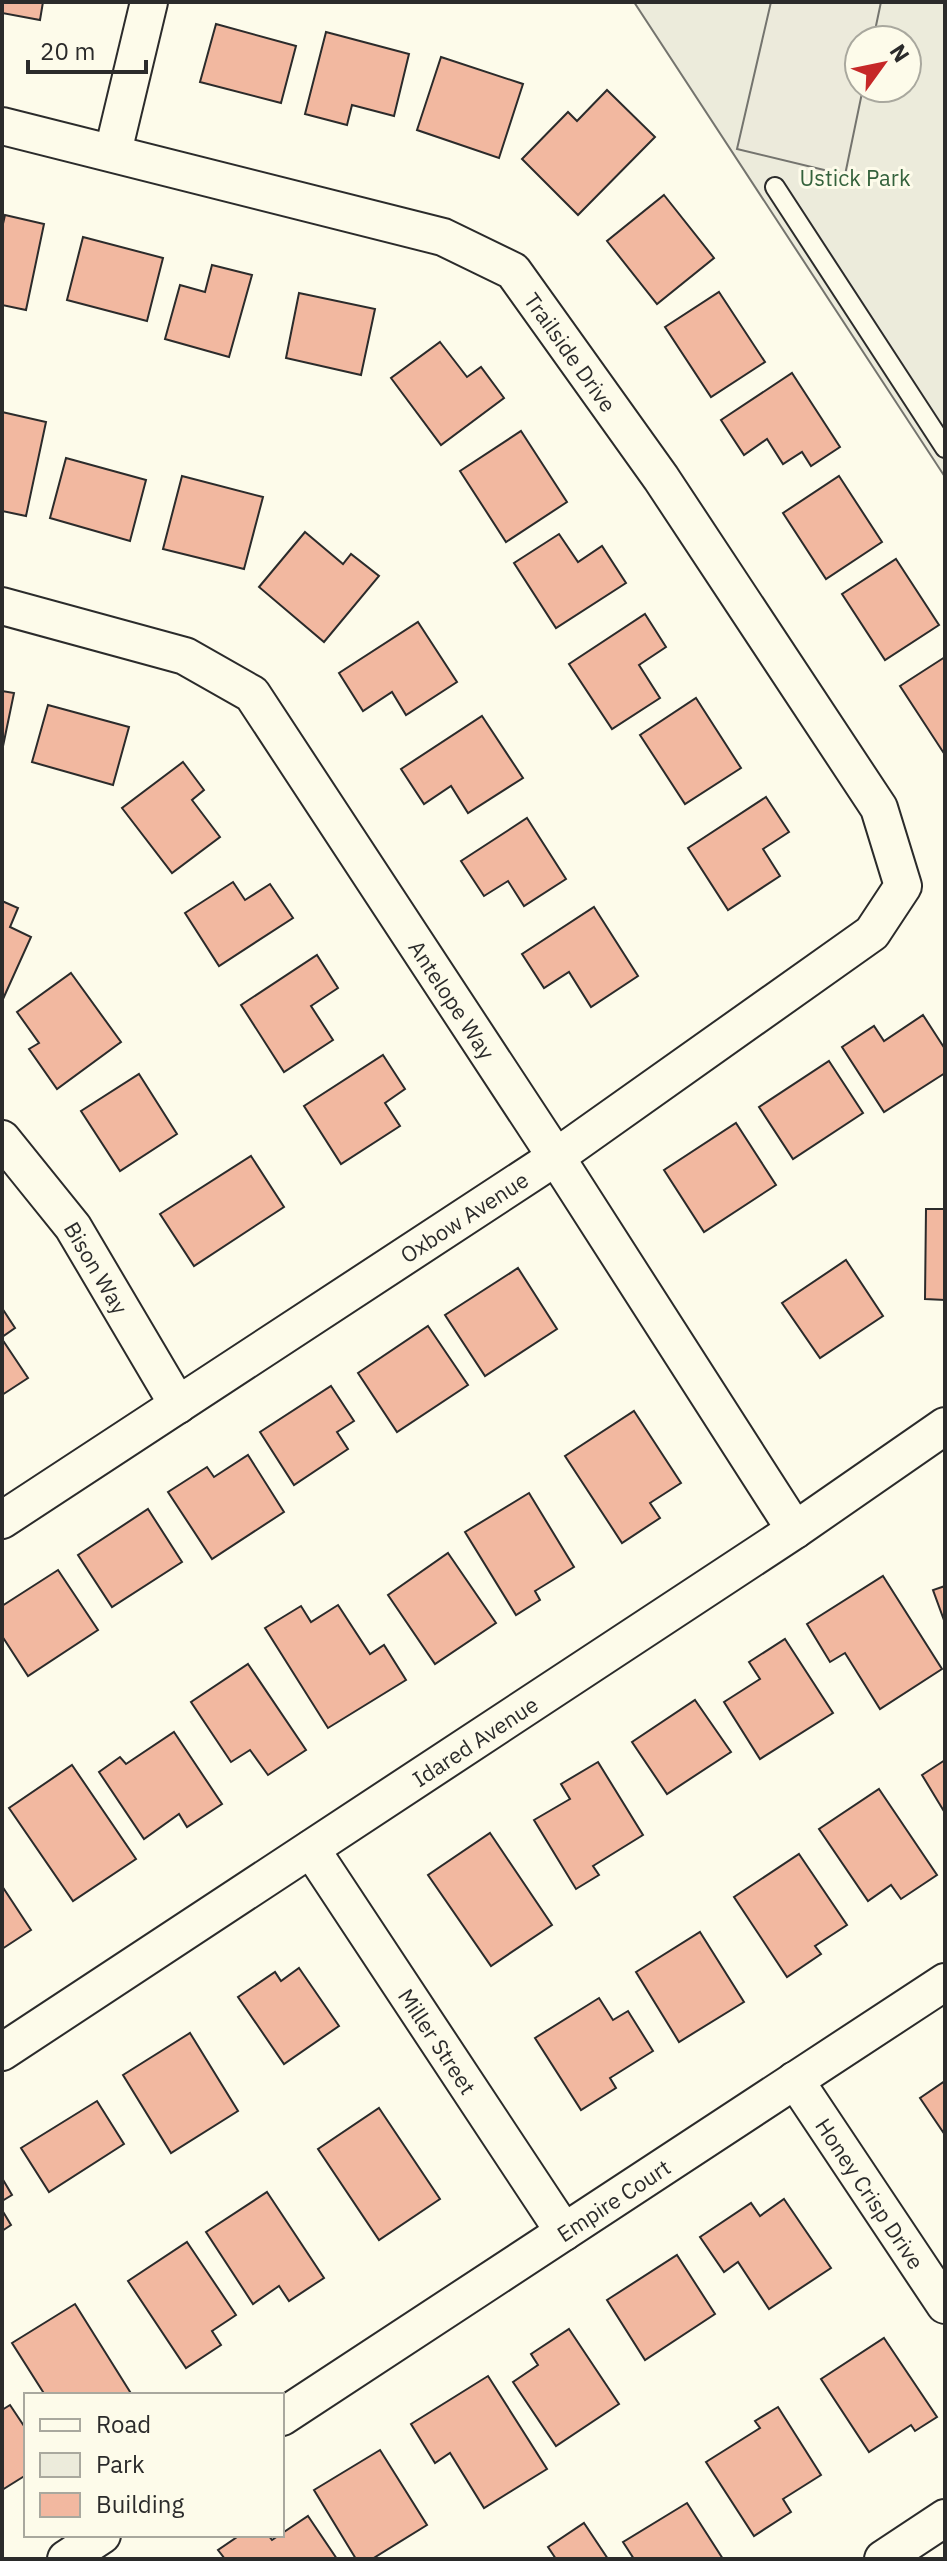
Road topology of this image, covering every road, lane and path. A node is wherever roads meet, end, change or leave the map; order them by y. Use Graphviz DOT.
graph roads {
  1 [pos="149,2"];
  2 [pos="2,126"];
  3 [pos="113,152"];
  4 [pos="775,187"];
  5 [pos="945,448"];
  6 [pos="2,606"];
  7 [pos="903,886"];
  8 [pos="2,1139"];
  9 [pos="556,1157"];
  10 [pos="178,1405"];
  11 [pos="945,1426"];
  12 [pos="2,1520"];
  13 [pos="795,1530"];
  14 [pos="311,1849"];
  15 [pos="945,1982"];
  16 [pos="2,2052"];
  17 [pos="795,2080"];
  18 [pos="564,2232"];
  19 [pos="945,2305"];
  20 [pos="284,2416"];
  21 [pos="945,2518"];
  22 [pos="99,2537"];
  23 [pos="66,2559"];
  24 [pos="883,2559"];
  1 -- 3 [label="street"];
  2 -- 3 [label="street, Trailside Drive"];
  3 -- 7 [label="street, Trailside Drive"];
  4 -- 5 [label="lane"];
  6 -- 9 [label="street, Antelope Way"];
  7 -- 9 [label="street, Oxbow Avenue"];
  8 -- 10 [label="street, Bison Way"];
  9 -- 10 [label="street, Oxbow Avenue"];
  9 -- 13 [label="street, Antelope Way"];
  10 -- 12 [label="street, Oxbow Avenue"];
  11 -- 13 [label="street, Idared Avenue"];
  13 -- 14 [label="street, Idared Avenue"];
  14 -- 16 [label="street, Idared Avenue"];
  14 -- 18 [label="street, Miller Street"];
  15 -- 17 [label="street, Empire Court"];
  17 -- 18 [label="street, Empire Court"];
  17 -- 19 [label="street, Honey Crisp Drive"];
  18 -- 20 [label="street, Empire Court"];
  21 -- 24 [label="street"];
  22 -- 23 [label="street"];
}
